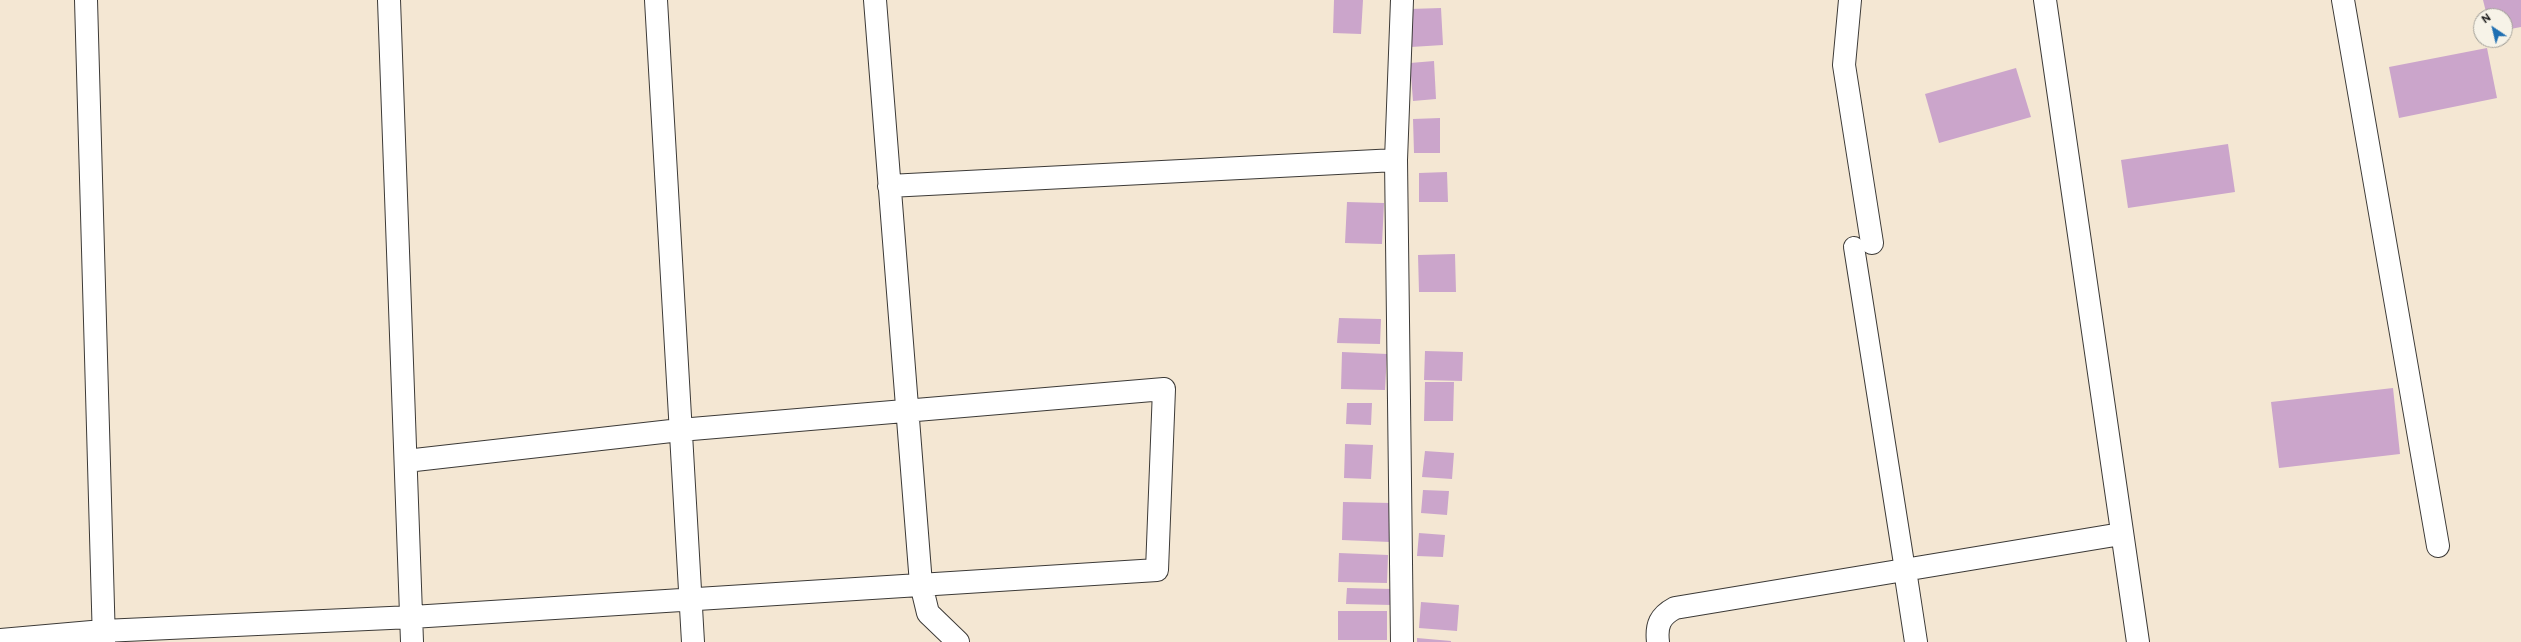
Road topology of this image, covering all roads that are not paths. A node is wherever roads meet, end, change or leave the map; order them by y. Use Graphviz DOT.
graph roads {
  1 [pos="86,0"];
  2 [pos="389,0"];
  3 [pos="656,0"];
  4 [pos="874,0"];
  5 [pos="1402,0"];
  6 [pos="1850,0"];
  7 [pos="2045,0"];
  8 [pos="2343,0"];
  9 [pos="1396,160"];
  10 [pos="889,186"];
  11 [pos="1863,245"];
  12 [pos="907,410"];
  13 [pos="680,430"];
  14 [pos="406,461"];
  15 [pos="2121,534"];
  16 [pos="2438,546"];
  17 [pos="1905,570"];
  18 [pos="922,584"];
  19 [pos="690,599"];
  20 [pos="412,617"];
  21 [pos="104,636"];
  22 [pos="0,640"];
  23 [pos="412,642"];
  24 [pos="693,642"];
  25 [pos="958,642"];
  26 [pos="1402,642"];
  27 [pos="1658,642"];
  28 [pos="1916,642"];
  29 [pos="2138,642"];
  1 -- 21 [label="street"];
  2 -- 14 [label="street"];
  3 -- 13 [label="street"];
  4 -- 10 [label="street"];
  5 -- 9 [label="street"];
  6 -- 11 [label="street"];
  7 -- 15 [label="street"];
  8 -- 16 [label="street"];
  9 -- 10 [label="street"];
  9 -- 26 [label="street"];
  10 -- 12 [label="street"];
  11 -- 17 [label="lane"];
  12 -- 13 [label="street"];
  12 -- 18 [label="street"];
  12 -- 18 [label="street"];
  13 -- 14 [label="street"];
  13 -- 19 [label="street"];
  14 -- 20 [label="street"];
  15 -- 17 [label="street"];
  15 -- 29 [label="street"];
  17 -- 27 [label="street"];
  17 -- 28 [label="street"];
  18 -- 19 [label="street"];
  18 -- 25 [label="street"];
  19 -- 20 [label="street"];
  19 -- 24 [label="street"];
  20 -- 21 [label="street"];
  20 -- 23 [label="street"];
  21 -- 22 [label="street"];
}
